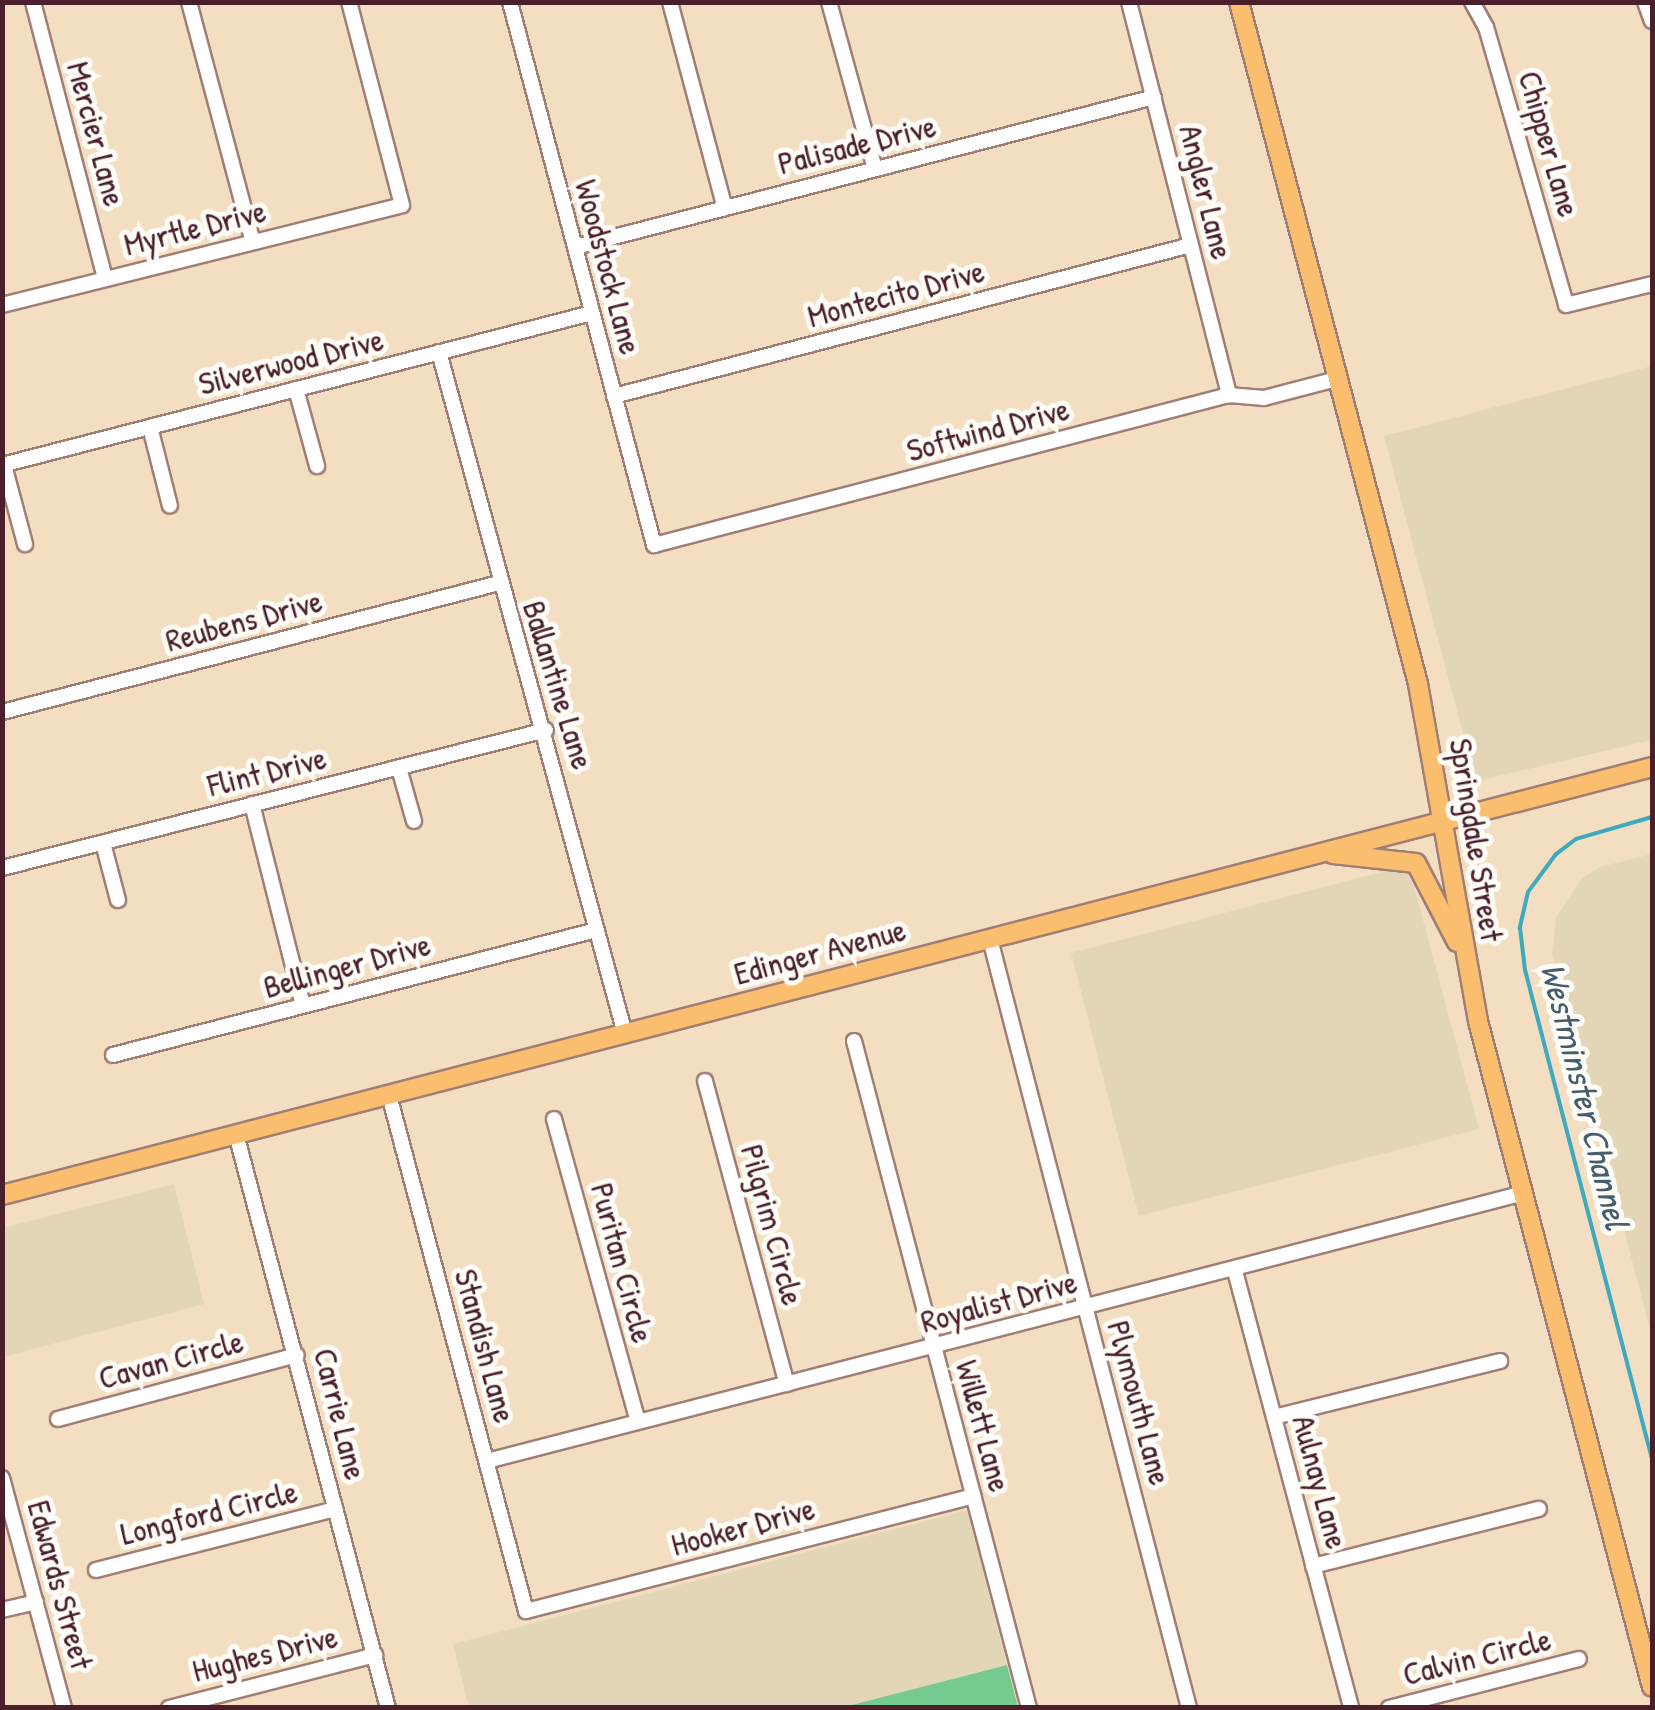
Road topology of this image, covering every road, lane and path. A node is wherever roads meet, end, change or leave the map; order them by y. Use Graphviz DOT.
graph roads {
  1 [pos="33,2"];
  2 [pos="189,2"];
  3 [pos="349,2"];
  4 [pos="510,2"];
  5 [pos="670,2"];
  6 [pos="830,2"];
  7 [pos="1129,2"];
  8 [pos="1239,2"];
  9 [pos="1472,2"];
  10 [pos="1645,2"];
  11 [pos="1652,21"];
  12 [pos="1154,97"];
  13 [pos="875,169"];
  14 [pos="725,208"];
  15 [pos="253,242"];
  16 [pos="1191,245"];
  17 [pos="574,247"];
  18 [pos="105,279"];
  19 [pos="1652,284"];
  20 [pos="2,305"];
  21 [pos="592,313"];
  22 [pos="440,352"];
  23 [pos="1337,379"];
  24 [pos="296,389"];
  25 [pos="614,396"];
  26 [pos="1229,396"];
  27 [pos="150,427"];
  28 [pos="3,465"];
  29 [pos="317,466"];
  30 [pos="170,506"];
  31 [pos="24,544"];
  32 [pos="654,545"];
  33 [pos="498,583"];
  34 [pos="2,712"];
  35 [pos="546,730"];
  36 [pos="1652,767"];
  37 [pos="399,768"];
  38 [pos="252,804"];
  39 [pos="1446,820"];
  40 [pos="414,821"];
  41 [pos="102,843"];
  42 [pos="1322,852"];
  43 [pos="2,868"];
  44 [pos="118,900"];
  45 [pos="596,930"];
  46 [pos="990,939"];
  47 [pos="1465,958"];
  48 [pos="303,1006"];
  49 [pos="625,1034"];
  50 [pos="854,1041"];
  51 [pos="113,1055"];
  52 [pos="705,1081"];
  53 [pos="390,1095"];
  54 [pos="554,1119"];
  55 [pos="236,1134"];
  56 [pos="1524,1193"];
  57 [pos="2,1195"];
  58 [pos="1235,1270"];
  59 [pos="1086,1308"];
  60 [pos="934,1347"];
  61 [pos="297,1355"];
  62 [pos="1500,1361"];
  63 [pos="787,1384"];
  64 [pos="1274,1417"];
  65 [pos="58,1419"];
  66 [pos="638,1421"];
  67 [pos="487,1461"];
  68 [pos="2,1478"];
  69 [pos="973,1496"];
  70 [pos="1538,1508"];
  71 [pos="336,1509"];
  72 [pos="1313,1566"];
  73 [pos="96,1570"];
  74 [pos="36,1602"];
  75 [pos="2,1610"];
  76 [pos="526,1612"];
  77 [pos="375,1654"];
  78 [pos="1578,1659"];
  79 [pos="1652,1688"];
  80 [pos="64,1708"];
  81 [pos="170,1708"];
  82 [pos="388,1708"];
  83 [pos="1030,1708"];
  84 [pos="1189,1708"];
  85 [pos="1351,1708"];
  86 [pos="1388,1708"];
  1 -- 18 [label="street, Mercier Lane"];
  2 -- 15 [label="street"];
  3 -- 15 [label="street, Myrtle Drive"];
  4 -- 17 [label="street, Woodstock Lane"];
  5 -- 14 [label="street"];
  6 -- 13 [label="street"];
  7 -- 12 [label="street, Angler Lane"];
  8 -- 23 [label="main road, Springdale Street"];
  9 -- 19 [label="street, Chipper Lane"];
  10 -- 11 [label="street"];
  12 -- 13 [label="street, Palisade Drive"];
  12 -- 16 [label="street, Angler Lane"];
  13 -- 14 [label="street, Palisade Drive"];
  14 -- 17 [label="street, Palisade Drive"];
  15 -- 18 [label="street, Myrtle Drive"];
  16 -- 25 [label="street, Montecito Drive"];
  16 -- 26 [label="street, Angler Lane"];
  17 -- 21 [label="street, Woodstock Lane"];
  18 -- 20 [label="street, Myrtle Drive"];
  21 -- 22 [label="street, Silverwood Drive"];
  21 -- 25 [label="street, Woodstock Lane"];
  22 -- 24 [label="street, Silverwood Drive"];
  22 -- 33 [label="street, Ballantine Lane"];
  23 -- 26 [label="street, Softwind Drive"];
  23 -- 39 [label="main road, Springdale Street"];
  24 -- 27 [label="street, Silverwood Drive"];
  24 -- 29 [label="street"];
  25 -- 32 [label="street, Woodstock Lane"];
  26 -- 32 [label="street, Softwind Drive"];
  27 -- 28 [label="street, Silverwood Drive"];
  27 -- 30 [label="street"];
  28 -- 31 [label="street"];
  33 -- 34 [label="street, Reubens Drive"];
  33 -- 35 [label="street, Ballantine Lane"];
  35 -- 37 [label="street, Flint Drive"];
  35 -- 45 [label="street, Ballantine Lane"];
  36 -- 39 [label="main road, Edinger Avenue"];
  37 -- 38 [label="street, Flint Drive"];
  37 -- 40 [label="street"];
  38 -- 41 [label="street, Flint Drive"];
  38 -- 48 [label="street"];
  39 -- 42 [label="main road, Edinger Avenue"];
  39 -- 47 [label="main road, Springdale Street"];
  41 -- 43 [label="street, Flint Drive"];
  41 -- 44 [label="street"];
  42 -- 46 [label="main road, Edinger Avenue"];
  42 -- 47 [label="main road"];
  45 -- 48 [label="street, Bellinger Drive"];
  45 -- 49 [label="street, Ballantine Lane"];
  46 -- 49 [label="main road, Edinger Avenue"];
  46 -- 59 [label="street, Plymouth Lane"];
  47 -- 56 [label="main road, Springdale Street"];
  48 -- 51 [label="street, Bellinger Drive"];
  49 -- 53 [label="main road, Edinger Avenue"];
  50 -- 60 [label="street, Willett Lane"];
  52 -- 63 [label="street, Pilgrim Circle"];
  53 -- 55 [label="main road, Edinger Avenue"];
  53 -- 67 [label="street, Standish Lane"];
  54 -- 66 [label="street, Puritan Circle"];
  55 -- 57 [label="main road, Edinger Avenue"];
  55 -- 61 [label="street, Carrie Lane"];
  56 -- 58 [label="street, Royalist Drive"];
  56 -- 79 [label="main road, Springdale Street"];
  58 -- 59 [label="street, Royalist Drive"];
  58 -- 64 [label="street, Aulnay Lane"];
  59 -- 60 [label="street, Royalist Drive"];
  59 -- 84 [label="street, Plymouth Lane"];
  60 -- 63 [label="street, Royalist Drive"];
  60 -- 69 [label="street, Willett Lane"];
  61 -- 65 [label="street, Cavan Circle"];
  61 -- 71 [label="street, Carrie Lane"];
  62 -- 64 [label="street"];
  63 -- 66 [label="street, Royalist Drive"];
  64 -- 72 [label="street, Aulnay Lane"];
  66 -- 67 [label="street, Royalist Drive"];
  67 -- 76 [label="street, Standish Lane"];
  68 -- 74 [label="street, Edwards Street"];
  69 -- 76 [label="street, Hooker Drive"];
  69 -- 83 [label="street, Willett Lane"];
  70 -- 72 [label="street"];
  71 -- 73 [label="street, Longford Circle"];
  71 -- 77 [label="street, Carrie Lane"];
  72 -- 85 [label="street, Aulnay Lane"];
  74 -- 75 [label="street"];
  74 -- 80 [label="street, Edwards Street"];
  77 -- 81 [label="street, Hughes Drive"];
  77 -- 82 [label="street, Carrie Lane"];
  78 -- 86 [label="street, Calvin Circle"];
}
